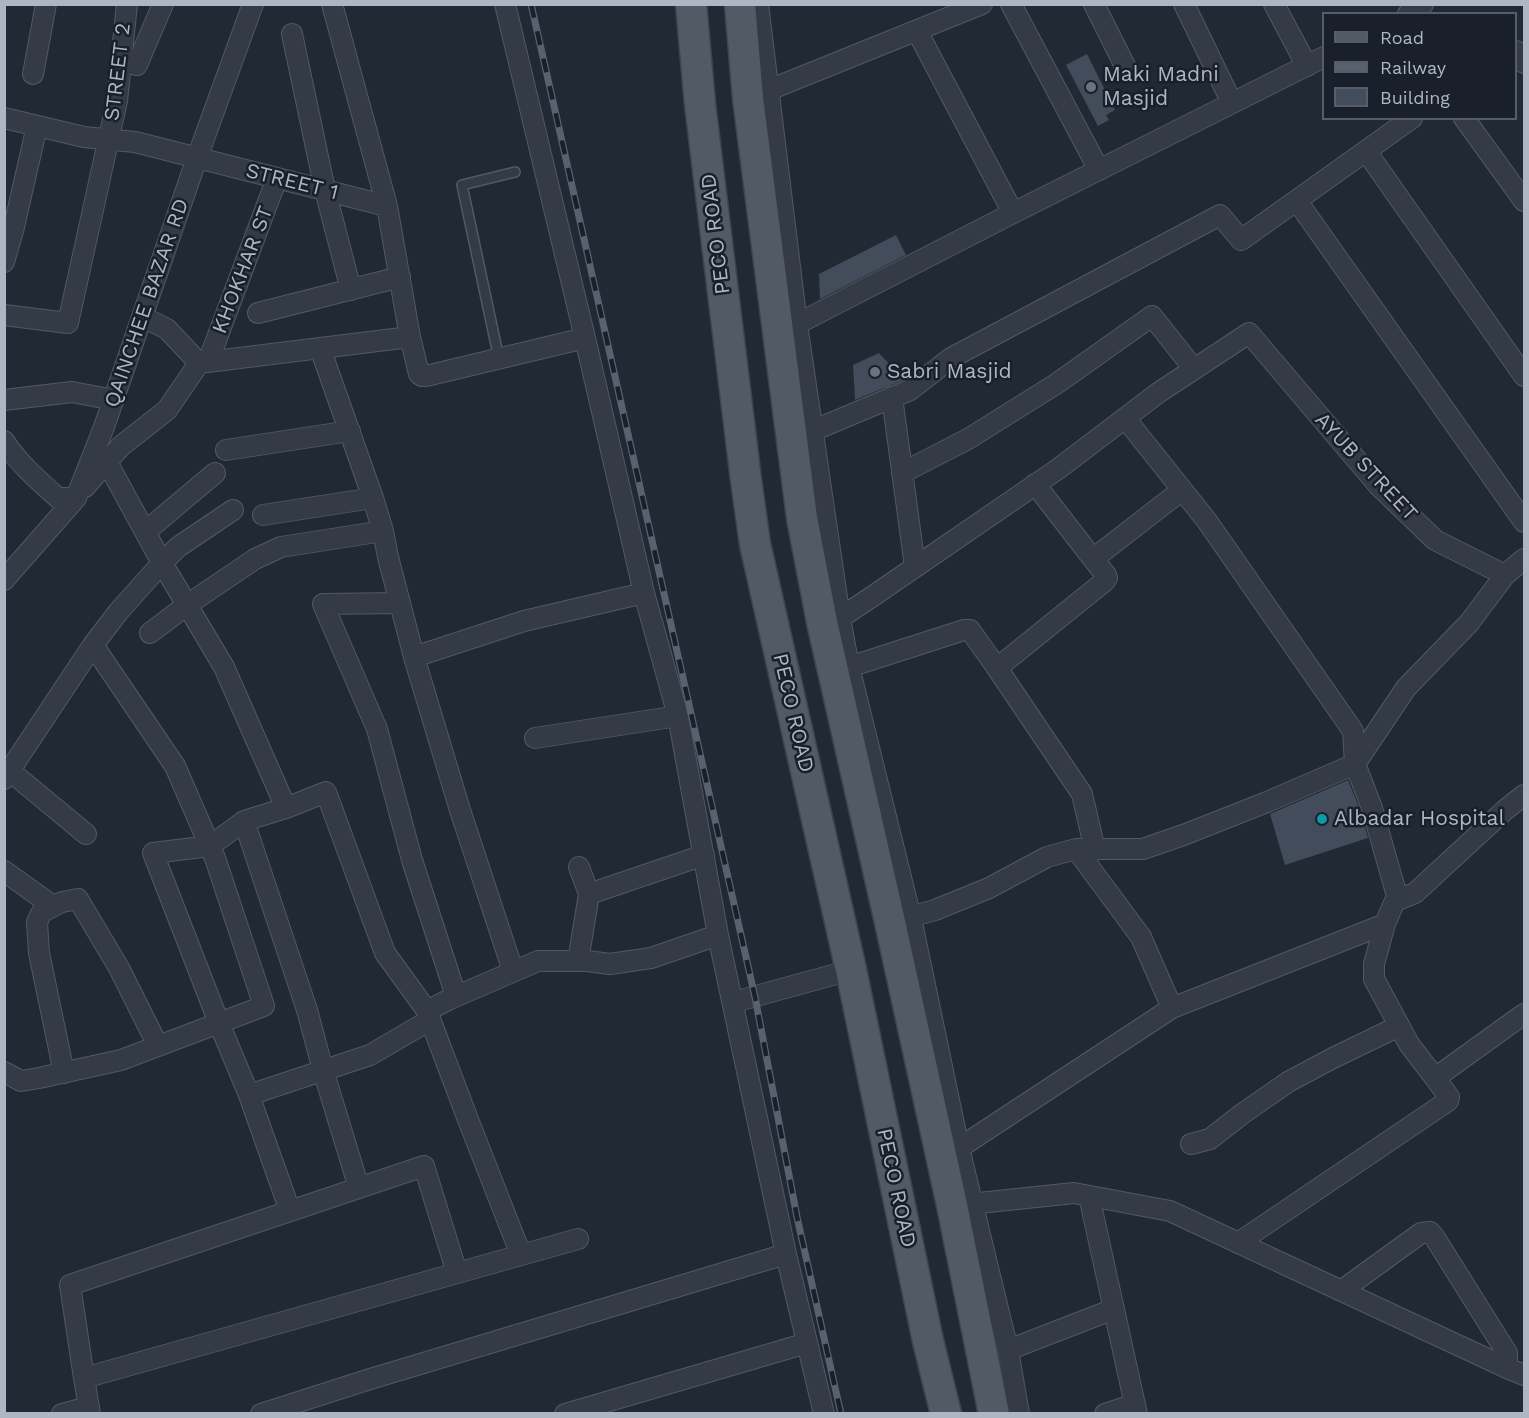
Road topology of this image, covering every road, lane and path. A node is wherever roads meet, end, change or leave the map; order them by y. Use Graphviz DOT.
graph roads {
  1 [pos="46,4"];
  2 [pos="127,4"];
  3 [pos="163,4"];
  4 [pos="253,4"];
  5 [pos="332,4"];
  6 [pos="505,4"];
  7 [pos="691,4"];
  8 [pos="740,4"];
  9 [pos="758,4"];
  10 [pos="982,4"];
  11 [pos="1011,4"];
  12 [pos="1094,4"];
  13 [pos="1184,4"];
  14 [pos="1274,4"];
  15 [pos="917,31"];
  16 [pos="292,34"];
  17 [pos="122,61"];
  18 [pos="1315,62"];
  19 [pos="1127,70"];
  20 [pos="33,74"];
  21 [pos="759,94"];
  22 [pos="1232,103"];
  23 [pos="4,118"];
  24 [pos="1409,120"];
  25 [pos="1465,120"];
  26 [pos="37,126"];
  27 [pos="109,139"];
  28 [pos="1366,152"];
  29 [pos="197,158"];
  30 [pos="1099,170"];
  31 [pos="515,172"];
  32 [pos="277,178"];
  33 [pos="325,190"];
  34 [pos="1297,201"];
  35 [pos="1524,201"];
  36 [pos="387,206"];
  37 [pos="1013,213"];
  38 [pos="4,262"];
  39 [pos="400,277"];
  40 [pos="351,290"];
  41 [pos="258,313"];
  42 [pos="4,315"];
  43 [pos="143,317"];
  44 [pos="787,327"];
  45 [pos="410,337"];
  46 [pos="585,338"];
  47 [pos="320,348"];
  48 [pos="499,359"];
  49 [pos="203,363"];
  50 [pos="1194,369"];
  51 [pos="1524,376"];
  52 [pos="892,397"];
  53 [pos="4,400"];
  54 [pos="114,400"];
  55 [pos="1125,418"];
  56 [pos="350,431"];
  57 [pos="812,431"];
  58 [pos="4,441"];
  59 [pos="226,450"];
  60 [pos="106,462"];
  61 [pos="795,470"];
  62 [pos="215,473"];
  63 [pos="902,473"];
  64 [pos="746,480"];
  65 [pos="1035,484"];
  66 [pos="1182,490"];
  67 [pos="76,498"];
  68 [pos="374,498"];
  69 [pos="233,510"];
  70 [pos="263,515"];
  71 [pos="1524,522"];
  72 [pos="383,531"];
  73 [pos="145,532"];
  74 [pos="1093,559"];
  75 [pos="162,562"];
  76 [pos="915,567"];
  77 [pos="1518,568"];
  78 [pos="4,580"];
  79 [pos="644,593"];
  80 [pos="400,603"];
  81 [pos="187,605"];
  82 [pos="831,620"];
  83 [pos="150,633"];
  84 [pos="93,645"];
  85 [pos="414,657"];
  86 [pos="849,667"];
  87 [pos="997,668"];
  88 [pos="678,716"];
  89 [pos="535,738"];
  90 [pos="1355,764"];
  91 [pos="7,775"];
  92 [pos="1524,795"];
  93 [pos="286,808"];
  94 [pos="244,821"];
  95 [pos="86,834"];
  96 [pos="210,846"];
  97 [pos="1086,850"];
  98 [pos="704,855"];
  99 [pos="579,867"];
  100 [pos="4,870"];
  101 [pos="589,894"];
  102 [pos="1395,902"];
  103 [pos="53,906"];
  104 [pos="901,920"];
  105 [pos="1385,924"];
  106 [pos="718,935"];
  107 [pos="578,961"];
  108 [pos="851,970"];
  109 [pos="513,971"];
  110 [pos="456,996"];
  111 [pos="734,1002"];
  112 [pos="1172,1008"];
  113 [pos="428,1016"];
  114 [pos="1523,1019"];
  115 [pos="219,1023"];
  116 [pos="1399,1026"];
  117 [pos="158,1046"];
  118 [pos="323,1070"];
  119 [pos="4,1072"];
  120 [pos="64,1073"];
  121 [pos="1435,1078"];
  122 [pos="249,1095"];
  123 [pos="1191,1144"];
  124 [pos="959,1148"];
  125 [pos="359,1188"];
  126 [pos="1089,1196"];
  127 [pos="963,1204"];
  128 [pos="290,1211"];
  129 [pos="578,1239"];
  130 [pos="1238,1243"];
  131 [pos="786,1254"];
  132 [pos="521,1255"];
  133 [pos="457,1273"];
  134 [pos="1341,1291"];
  135 [pos="1114,1309"];
  136 [pos="807,1343"];
  137 [pos="1008,1350"];
  138 [pos="1516,1372"];
  139 [pos="84,1378"];
  140 [pos="1136,1409"];
  141 [pos="90,1410"];
  142 [pos="62,1413"];
  143 [pos="261,1413"];
  144 [pos="565,1413"];
  145 [pos="824,1413"];
  146 [pos="946,1413"];
  147 [pos="994,1413"];
  148 [pos="1019,1413"];
  149 [pos="1105,1413"];
  1 -- 20 [label="street"];
  2 -- 17 [label="street, STREET 2"];
  3 -- 17 [label="street"];
  4 -- 29 [label="street, QAINCHEE BAZAR RD"];
  5 -- 36 [label="street"];
  6 -- 46 [label="street"];
  7 -- 64 [label="main road, PECO ROAD"];
  8 -- 21 [label="main road"];
  9 -- 21 [label="street"];
  10 -- 15 [label="street"];
  11 -- 30 [label="street"];
  12 -- 19 [label="street"];
  13 -- 22 [label="street"];
  14 -- 18 [label="street"];
  15 -- 21 [label="street"];
  15 -- 37 [label="street"];
  16 -- 33 [label="street"];
  17 -- 27 [label="street, STREET 2"];
  18 -- 22 [label="street"];
  21 -- 44 [label="main road"];
  22 -- 30 [label="street"];
  23 -- 26 [label="street, STREET 1"];
  24 -- 28 [label="street"];
  25 -- 35 [label="street"];
  26 -- 27 [label="street, STREET 1"];
  26 -- 38 [label="street"];
  27 -- 29 [label="street, STREET 1"];
  27 -- 42 [label="street, STREET 2"];
  28 -- 34 [label="street"];
  28 -- 51 [label="street"];
  29 -- 32 [label="street, STREET 1"];
  29 -- 43 [label="street, QAINCHEE BAZAR RD"];
  30 -- 37 [label="street"];
  31 -- 48 [label="lane"];
  32 -- 33 [label="street, STREET 1"];
  32 -- 49 [label="street, KHOKHAR ST"];
  33 -- 36 [label="street, STREET 1"];
  33 -- 40 [label="street"];
  34 -- 52 [label="street"];
  34 -- 71 [label="street"];
  36 -- 39 [label="street"];
  37 -- 44 [label="street"];
  39 -- 40 [label="street"];
  39 -- 45 [label="street"];
  40 -- 41 [label="street"];
  43 -- 49 [label="street"];
  43 -- 54 [label="street, QAINCHEE BAZAR RD"];
  44 -- 57 [label="street"];
  44 -- 61 [label="main road"];
  45 -- 47 [label="street"];
  45 -- 48 [label="street"];
  46 -- 48 [label="street"];
  46 -- 79 [label="street"];
  47 -- 49 [label="street"];
  47 -- 56 [label="street"];
  49 -- 60 [label="street, KHOKHAR ST"];
  50 -- 55 [label="street"];
  50 -- 63 [label="street"];
  50 -- 77 [label="street, AYUB STREET"];
  52 -- 57 [label="street"];
  52 -- 63 [label="street"];
  53 -- 54 [label="street"];
  54 -- 67 [label="street, QAINCHEE BAZAR RD"];
  55 -- 65 [label="street"];
  55 -- 66 [label="street"];
  56 -- 59 [label="street"];
  56 -- 68 [label="street"];
  57 -- 82 [label="street"];
  58 -- 67 [label="street"];
  60 -- 67 [label="street, KHOKHAR ST"];
  60 -- 73 [label="street"];
  61 -- 64 [label="main road"];
  61 -- 82 [label="main road"];
  62 -- 73 [label="street"];
  63 -- 76 [label="street"];
  64 -- 108 [label="main road, PECO ROAD"];
  65 -- 74 [label="street"];
  65 -- 76 [label="street"];
  66 -- 74 [label="street"];
  66 -- 90 [label="street"];
  67 -- 78 [label="street, QAINCHEE BAZAR RD"];
  68 -- 70 [label="street"];
  68 -- 72 [label="street"];
  69 -- 75 [label="street"];
  72 -- 80 [label="street"];
  72 -- 81 [label="street"];
  73 -- 75 [label="street"];
  74 -- 87 [label="street"];
  75 -- 81 [label="street"];
  75 -- 84 [label="street"];
  76 -- 82 [label="street"];
  77 -- 90 [label="street"];
  79 -- 85 [label="street"];
  79 -- 88 [label="street"];
  80 -- 85 [label="street"];
  80 -- 110 [label="street"];
  81 -- 83 [label="street"];
  81 -- 93 [label="street"];
  82 -- 86 [label="street"];
  82 -- 104 [label="main road"];
  84 -- 91 [label="street"];
  84 -- 96 [label="street"];
  85 -- 109 [label="street"];
  86 -- 87 [label="street"];
  86 -- 104 [label="street"];
  87 -- 97 [label="street"];
  88 -- 89 [label="street"];
  88 -- 98 [label="street"];
  90 -- 97 [label="street"];
  90 -- 102 [label="street"];
  91 -- 95 [label="street"];
  92 -- 102 [label="street"];
  93 -- 94 [label="street"];
  93 -- 113 [label="street"];
  94 -- 96 [label="street"];
  94 -- 118 [label="street"];
  96 -- 115 [label="street"];
  96 -- 115 [label="street"];
  97 -- 104 [label="street"];
  97 -- 112 [label="street"];
  98 -- 101 [label="street"];
  98 -- 106 [label="street"];
  99 -- 101 [label="street"];
  100 -- 103 [label="street"];
  101 -- 107 [label="street"];
  102 -- 105 [label="street"];
  103 -- 117 [label="street"];
  103 -- 120 [label="street"];
  104 -- 124 [label="street"];
  104 -- 127 [label="main road"];
  105 -- 112 [label="street"];
  105 -- 116 [label="street"];
  106 -- 107 [label="street"];
  106 -- 111 [label="street"];
  107 -- 109 [label="street"];
  108 -- 111 [label="street"];
  108 -- 146 [label="main road, PECO ROAD"];
  109 -- 110 [label="street"];
  110 -- 113 [label="street"];
  111 -- 131 [label="street"];
  112 -- 124 [label="street"];
  113 -- 118 [label="street"];
  113 -- 132 [label="street"];
  114 -- 121 [label="street"];
  115 -- 117 [label="street"];
  115 -- 122 [label="street"];
  116 -- 121 [label="street"];
  116 -- 123 [label="street"];
  117 -- 120 [label="street"];
  118 -- 122 [label="street"];
  118 -- 125 [label="street"];
  119 -- 120 [label="street"];
  121 -- 130 [label="street"];
  122 -- 128 [label="street"];
  124 -- 127 [label="street"];
  125 -- 128 [label="street"];
  125 -- 133 [label="street"];
  126 -- 127 [label="street"];
  126 -- 130 [label="street"];
  126 -- 135 [label="street"];
  127 -- 137 [label="street"];
  127 -- 147 [label="main road"];
  128 -- 139 [label="street"];
  129 -- 132 [label="street"];
  130 -- 134 [label="street"];
  131 -- 136 [label="street"];
  131 -- 143 [label="street"];
  132 -- 133 [label="street"];
  133 -- 139 [label="street"];
  134 -- 138 [label="street"];
  134 -- 138 [label="street"];
  135 -- 137 [label="street"];
  135 -- 140 [label="street"];
  136 -- 144 [label="street"];
  136 -- 145 [label="street"];
  137 -- 148 [label="street"];
  139 -- 141 [label="street"];
  140 -- 149 [label="street"];
  141 -- 142 [label="street"];
}
